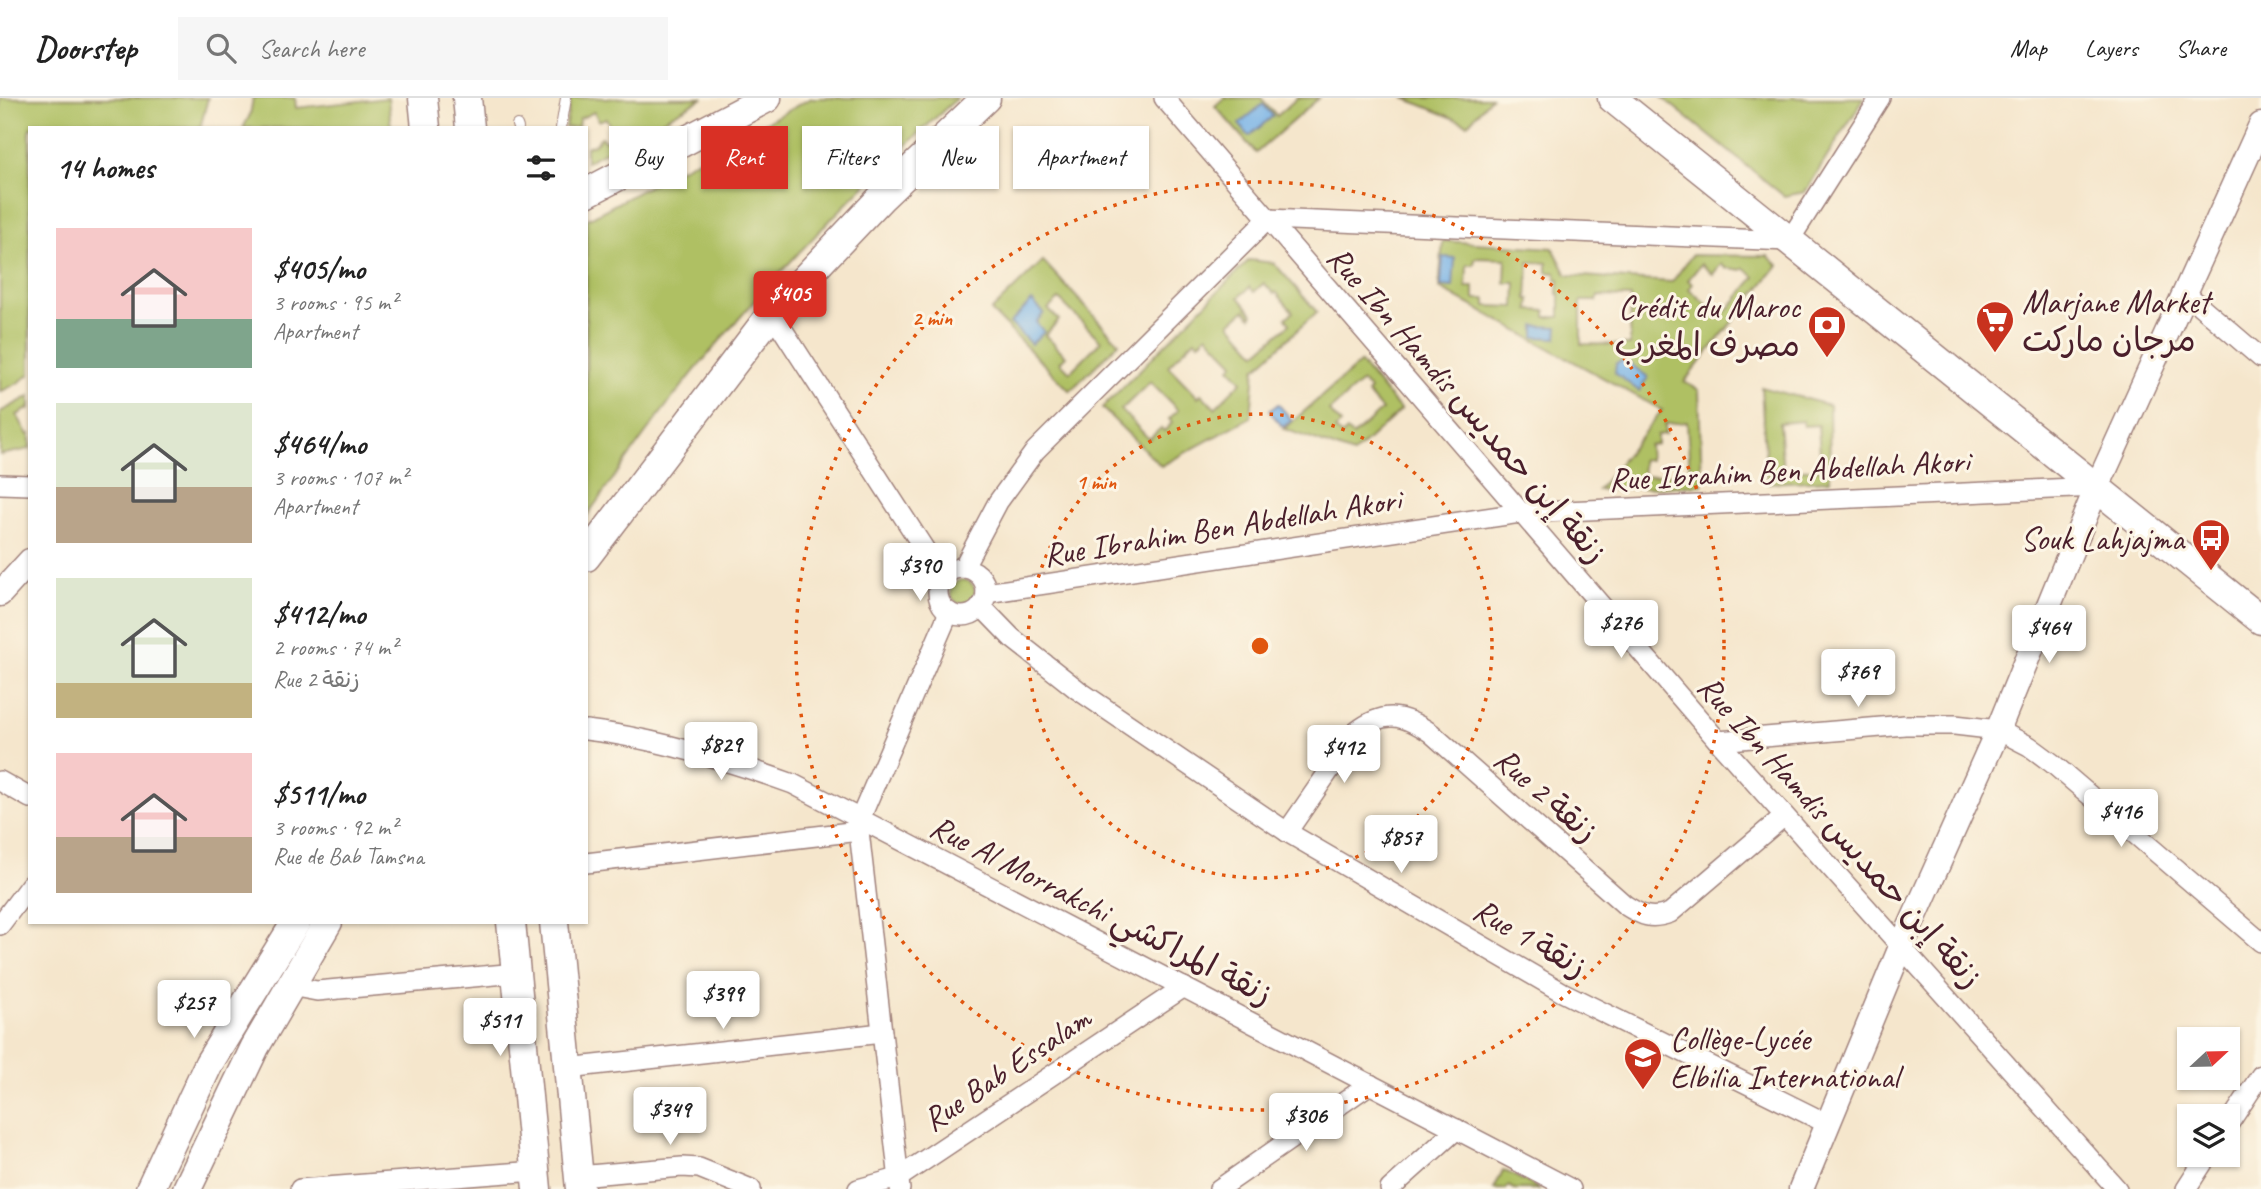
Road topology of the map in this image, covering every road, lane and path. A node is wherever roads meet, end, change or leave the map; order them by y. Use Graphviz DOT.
graph roads {
  1 [pos="423,98"];
  2 [pos="467,98"];
  3 [pos="566,98"];
  4 [pos="767,98"];
  5 [pos="986,98"];
  6 [pos="1164,98"];
  7 [pos="1612,98"];
  8 [pos="1880,98"];
  9 [pos="2261,125"];
  10 [pos="426,126"];
  11 [pos="470,126"];
  12 [pos="561,126"];
  13 [pos="2255,154"];
  14 [pos="588,192"];
  15 [pos="1268,219"];
  16 [pos="1789,241"];
  17 [pos="2184,292"];
  18 [pos="772,313"];
  19 [pos="2261,358"];
  20 [pos="0,484"];
  21 [pos="28,485"];
  22 [pos="2097,487"];
  23 [pos="1520,513"];
  24 [pos="588,555"];
  25 [pos="28,563"];
  26 [pos="963,568"];
  27 [pos="943,578"];
  28 [pos="0,594"];
  29 [pos="983,600"];
  30 [pos="949,612"];
  31 [pos="2261,620"];
  32 [pos="588,730"];
  33 [pos="1998,730"];
  34 [pos="1717,741"];
  35 [pos="0,781"];
  36 [pos="28,797"];
  37 [pos="1784,816"];
  38 [pos="859,825"];
  39 [pos="1287,832"];
  40 [pos="588,863"];
  41 [pos="28,887"];
  42 [pos="295,924"];
  43 [pos="327,924"];
  44 [pos="511,924"];
  45 [pos="554,924"];
  46 [pos="0,925"];
  47 [pos="2261,942"];
  48 [pos="1901,947"];
  49 [pos="517,973"];
  50 [pos="290,986"];
  51 [pos="1184,987"];
  52 [pos="882,1033"];
  53 [pos="568,1068"];
  54 [pos="2261,1075"];
  55 [pos="1370,1084"];
  56 [pos="2240,1107"];
  57 [pos="1828,1125"];
  58 [pos="1457,1129"];
  59 [pos="2200,1167"];
  60 [pos="536,1180"];
  61 [pos="579,1183"];
  62 [pos="899,1183"];
  63 [pos="150,1189"];
  64 [pos="187,1189"];
  65 [pos="300,1189"];
  66 [pos="751,1189"];
  67 [pos="858,1189"];
  68 [pos="1219,1189"];
  69 [pos="1390,1189"];
  70 [pos="1571,1189"];
  71 [pos="1801,1189"];
  72 [pos="2117,1189"];
  73 [pos="2186,1189"];
  1 -- 10 [label="main road"];
  2 -- 11 [label="main road"];
  3 -- 12 [label="lane"];
  4 -- 14 [label="main road"];
  5 -- 18 [label="main road"];
  6 -- 15 [label="street, Rue Ibn Hamdis زنقة إبن حمديس"];
  7 -- 16 [label="main road"];
  8 -- 16 [label="street"];
  9 -- 13 [label="street"];
  13 -- 17 [label="street"];
  15 -- 16 [label="street"];
  15 -- 23 [label="street, Rue Ibn Hamdis زنقة إبن حمديس"];
  15 -- 26 [label="street"];
  16 -- 22 [label="main road"];
  17 -- 19 [label="street"];
  17 -- 22 [label="street"];
  18 -- 24 [label="main road"];
  18 -- 27 [label="street"];
  20 -- 21 [label="street"];
  22 -- 23 [label="street, Rue Ibrahim Ben Abdellah Akori"];
  22 -- 31 [label="main road"];
  22 -- 33 [label="street"];
  23 -- 29 [label="street, Rue Ibrahim Ben Abdellah Akori"];
  23 -- 34 [label="street, Rue Ibn Hamdis زنقة إبن حمديس"];
  25 -- 28 [label="street"];
  26 -- 27 [label="street"];
  26 -- 29 [label="street"];
  27 -- 30 [label="street"];
  29 -- 30 [label="street"];
  29 -- 39 [label="street, Rue 1 زنقة"];
  30 -- 38 [label="street"];
  32 -- 38 [label="street, Rue Al Morrakchi زنقة المراكشي"];
  33 -- 34 [label="street"];
  33 -- 47 [label="street"];
  33 -- 48 [label="street"];
  34 -- 37 [label="street, Rue Ibn Hamdis زنقة إبن حمديس"];
  35 -- 36 [label="street"];
  37 -- 39 [label="street, Rue 2 زنقة"];
  37 -- 48 [label="street, Rue Ibn Hamdis زنقة إبن حمديس"];
  38 -- 40 [label="street"];
  38 -- 51 [label="street, Rue Al Morrakchi زنقة المراكشي"];
  38 -- 52 [label="street"];
  39 -- 57 [label="street, Rue 1 زنقة"];
  41 -- 46 [label="street"];
  42 -- 63 [label="main road"];
  43 -- 50 [label="main road"];
  44 -- 49 [label="main road"];
  45 -- 53 [label="main road"];
  48 -- 57 [label="street"];
  48 -- 72 [label="street, Rue Ibn Hamdis زنقة إبن حمديس"];
  49 -- 50 [label="street"];
  49 -- 60 [label="main road"];
  50 -- 64 [label="main road"];
  51 -- 55 [label="street, Rue Al Morrakchi زنقة المراكشي"];
  51 -- 62 [label="street, Rue Bab Essalam"];
  52 -- 53 [label="street"];
  52 -- 62 [label="street"];
  53 -- 61 [label="main road"];
  54 -- 56 [label="street"];
  55 -- 58 [label="street, Rue Al Morrakchi زنقة المراكشي"];
  55 -- 68 [label="street"];
  57 -- 71 [label="street"];
  58 -- 69 [label="street"];
  58 -- 70 [label="street, Rue Al Morrakchi زنقة المراكشي"];
  59 -- 73 [label="street"];
  60 -- 65 [label="street"];
  61 -- 66 [label="street"];
  62 -- 67 [label="street, Rue Bab Essalam"];
}
